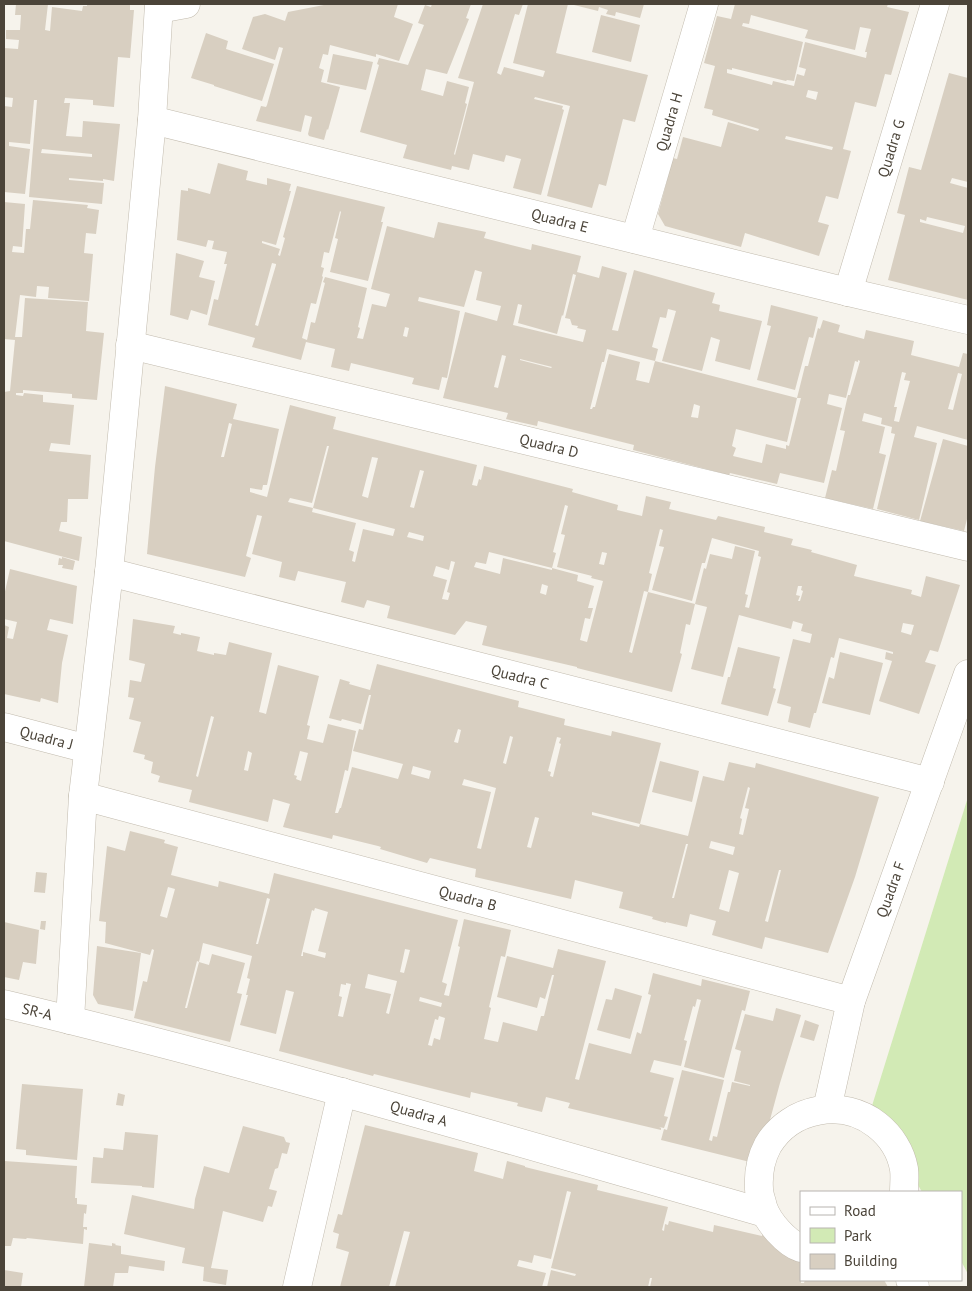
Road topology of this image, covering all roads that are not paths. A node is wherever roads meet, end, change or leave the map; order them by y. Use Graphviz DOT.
graph roads {
  1 [pos="186,4"];
  2 [pos="704,4"];
  3 [pos="936,4"];
  4 [pos="159,7"];
  5 [pos="152,120"];
  6 [pos="635,239"];
  7 [pos="848,292"];
  8 [pos="968,320"];
  9 [pos="130,345"];
  10 [pos="968,547"];
  11 [pos="109,572"];
  12 [pos="968,674"];
  13 [pos="4,728"];
  14 [pos="88,749"];
  15 [pos="930,782"];
  16 [pos="83,796"];
  17 [pos="851,1001"];
  18 [pos="4,1004"];
  19 [pos="70,1020"];
  20 [pos="342,1092"];
  21 [pos="827,1109"];
  22 [pos="904,1191"];
  23 [pos="765,1213"];
  24 [pos="800,1248"];
  25 [pos="297,1287"];
  1 -- 4 [label="street"];
  2 -- 6 [label="street, Quadra H"];
  3 -- 7 [label="street, Quadra G"];
  4 -- 5 [label="street"];
  5 -- 6 [label="street, Quadra E"];
  5 -- 9 [label="street"];
  6 -- 7 [label="street, Quadra E"];
  7 -- 8 [label="street, Quadra E"];
  9 -- 10 [label="street, Quadra D"];
  9 -- 11 [label="street"];
  11 -- 14 [label="street"];
  11 -- 15 [label="street, Quadra C"];
  12 -- 15 [label="street, Quadra F"];
  13 -- 14 [label="street, Quadra J"];
  14 -- 16 [label="street"];
  15 -- 17 [label="street, Quadra F"];
  16 -- 17 [label="street, Quadra B"];
  16 -- 19 [label="street"];
  17 -- 21 [label="street, Quadra F"];
  18 -- 19 [label="street, SR-A"];
  19 -- 20 [label="street, Quadra A"];
  20 -- 23 [label="street, Quadra A"];
  20 -- 25 [label="street"];
  21 -- 22 [label="street"];
  21 -- 23 [label="street"];
  23 -- 24 [label="street"];
}
